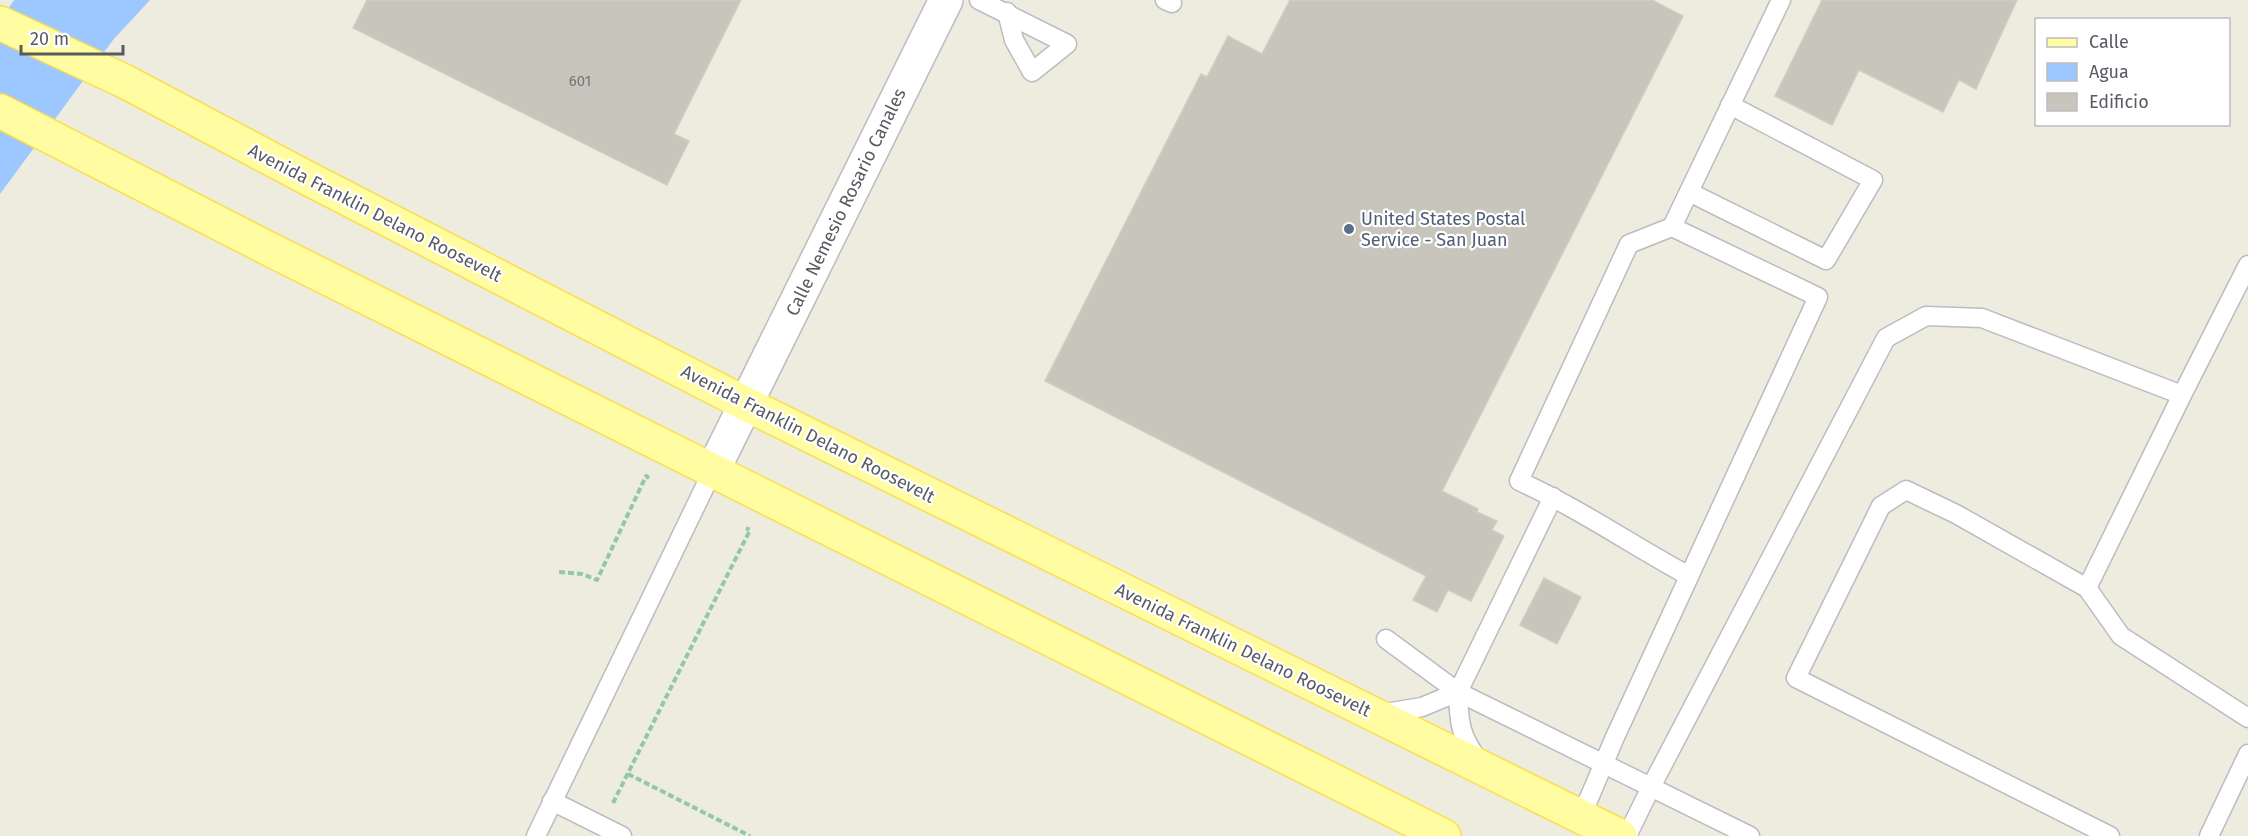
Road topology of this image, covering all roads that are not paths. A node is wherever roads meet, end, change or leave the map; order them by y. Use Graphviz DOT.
graph roads {
  1 [pos="945,0"];
  2 [pos="979,0"];
  3 [pos="1781,0"];
  4 [pos="1007,12"];
  5 [pos="0,23"];
  6 [pos="1730,105"];
  7 [pos="0,111"];
  8 [pos="1689,192"];
  9 [pos="1672,227"];
  10 [pos="2248,265"];
  11 [pos="2182,395"];
  12 [pos="746,404"];
  13 [pos="713,470"];
  14 [pos="1553,497"];
  15 [pos="1689,576"];
  16 [pos="2087,588"];
  17 [pos="1386,639"];
  18 [pos="1458,692"];
  19 [pos="1372,714"];
  20 [pos="2248,718"];
  21 [pos="2248,754"];
  22 [pos="1603,764"];
  23 [pos="1485,769"];
  24 [pos="1651,787"];
  25 [pos="552,801"];
  26 [pos="1581,817"];
  27 [pos="536,836"];
  28 [pos="622,836"];
  29 [pos="1444,836"];
  30 [pos="1620,836"];
  31 [pos="1627,836"];
  32 [pos="1750,836"];
  33 [pos="2110,836"];
  34 [pos="2209,836"];
  1 -- 12 [label="street, Calle Nemesio Rosario Canales"];
  2 -- 4 [label="lane"];
  3 -- 6 [label="lane"];
  4 -- 4 [label="lane"];
  5 -- 12 [label="main road, Avenida Franklin Delano Roosevelt"];
  6 -- 8 [label="lane"];
  6 -- 8 [label="lane"];
  7 -- 13 [label="main road"];
  8 -- 9 [label="lane"];
  9 -- 14 [label="lane"];
  9 -- 15 [label="lane"];
  10 -- 11 [label="lane"];
  11 -- 16 [label="lane"];
  11 -- 24 [label="lane"];
  12 -- 13 [label="street, Calle Nemesio Rosario Canales"];
  12 -- 19 [label="main road, Avenida Franklin Delano Roosevelt"];
  13 -- 25 [label="lane"];
  13 -- 29 [label="main road"];
  14 -- 15 [label="lane"];
  14 -- 18 [label="lane"];
  15 -- 22 [label="lane"];
  16 -- 20 [label="lane"];
  16 -- 33 [label="lane"];
  17 -- 18 [label="lane"];
  18 -- 19 [label="lane"];
  18 -- 22 [label="lane"];
  18 -- 23 [label="lane"];
  19 -- 23 [label="main road, Avenida Franklin Delano Roosevelt"];
  21 -- 34 [label="lane"];
  22 -- 24 [label="lane"];
  22 -- 26 [label="lane"];
  23 -- 26 [label="main road, Avenida Franklin Delano Roosevelt"];
  24 -- 31 [label="lane"];
  24 -- 32 [label="lane"];
  25 -- 27 [label="lane"];
  25 -- 28 [label="lane"];
  26 -- 30 [label="main road, Avenida Franklin Delano Roosevelt"];
}
